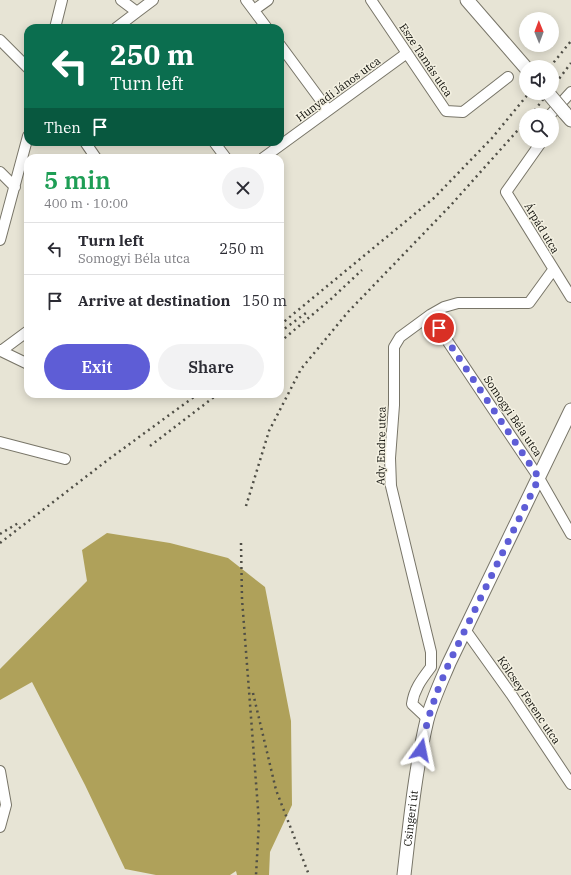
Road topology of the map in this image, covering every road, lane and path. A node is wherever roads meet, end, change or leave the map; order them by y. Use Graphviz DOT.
graph roads {
  1 [pos="62,0"];
  2 [pos="121,0"];
  3 [pos="153,0"];
  4 [pos="246,0"];
  5 [pos="268,0"];
  6 [pos="371,0"];
  7 [pos="467,0"];
  8 [pos="254,10"];
  9 [pos="137,12"];
  10 [pos="56,24"];
  11 [pos="128,24"];
  12 [pos="264,24"];
  13 [pos="0,40"];
  14 [pos="284,50"];
  15 [pos="407,53"];
  16 [pos="519,60"];
  17 [pos="24,64"];
  18 [pos="508,78"];
  19 [pos="571,92"];
  20 [pos="554,100"];
  21 [pos="556,108"];
  22 [pos="328,110"];
  23 [pos="568,116"];
  24 [pos="284,143"];
  25 [pos="25,146"];
  26 [pos="280,146"];
  27 [pos="537,148"];
  28 [pos="269,154"];
  29 [pos="0,172"];
  30 [pos="14,187"];
  31 [pos="0,240"];
  32 [pos="553,270"];
  33 [pos="571,298"];
  34 [pos="430,315"];
  35 [pos="24,334"];
  36 [pos="1,350"];
  37 [pos="24,362"];
  38 [pos="571,410"];
  39 [pos="0,442"];
  40 [pos="65,459"];
  41 [pos="539,478"];
  42 [pos="571,534"];
  43 [pos="466,631"];
  44 [pos="428,719"];
  45 [pos="0,771"];
  46 [pos="571,784"];
  47 [pos="0,827"];
  48 [pos="404,875"];
  1 -- 10 [label="street"];
  2 -- 9 [label="street"];
  3 -- 9 [label="street"];
  4 -- 8 [label="street"];
  5 -- 8 [label="street"];
  6 -- 15 [label="street, Esze Tamás utca"];
  7 -- 16 [label="main road"];
  8 -- 12 [label="street"];
  9 -- 11 [label="street"];
  13 -- 17 [label="street"];
  14 -- 22 [label="street"];
  15 -- 18 [label="street, Esze Tamás utca"];
  15 -- 22 [label="street, Hunyadi János utca"];
  19 -- 21 [label="street"];
  20 -- 23 [label="main road, bridge"];
  22 -- 24 [label="street, Hunyadi János utca"];
  25 -- 30 [label="street"];
  26 -- 28 [label="street, Hunyadi János utca"];
  27 -- 32 [label="street, Árpád utca"];
  29 -- 30 [label="street"];
  30 -- 31 [label="street"];
  32 -- 33 [label="street, Árpád utca"];
  32 -- 34 [label="street, Ady Endre utca"];
  34 -- 41 [label="street, Somogyi Béla utca"];
  34 -- 44 [label="street, Ady Endre utca"];
  35 -- 36 [label="street"];
  36 -- 37 [label="street"];
  38 -- 41 [label="main road, Csingeri út"];
  39 -- 40 [label="street"];
  41 -- 42 [label="street, Somogyi Béla utca"];
  41 -- 43 [label="main road, Csingeri út"];
  43 -- 44 [label="main road, Csingeri út"];
  43 -- 46 [label="street, Kölcsey Ferenc utca"];
  44 -- 48 [label="main road, Csingeri út"];
  45 -- 47 [label="street"];
}
